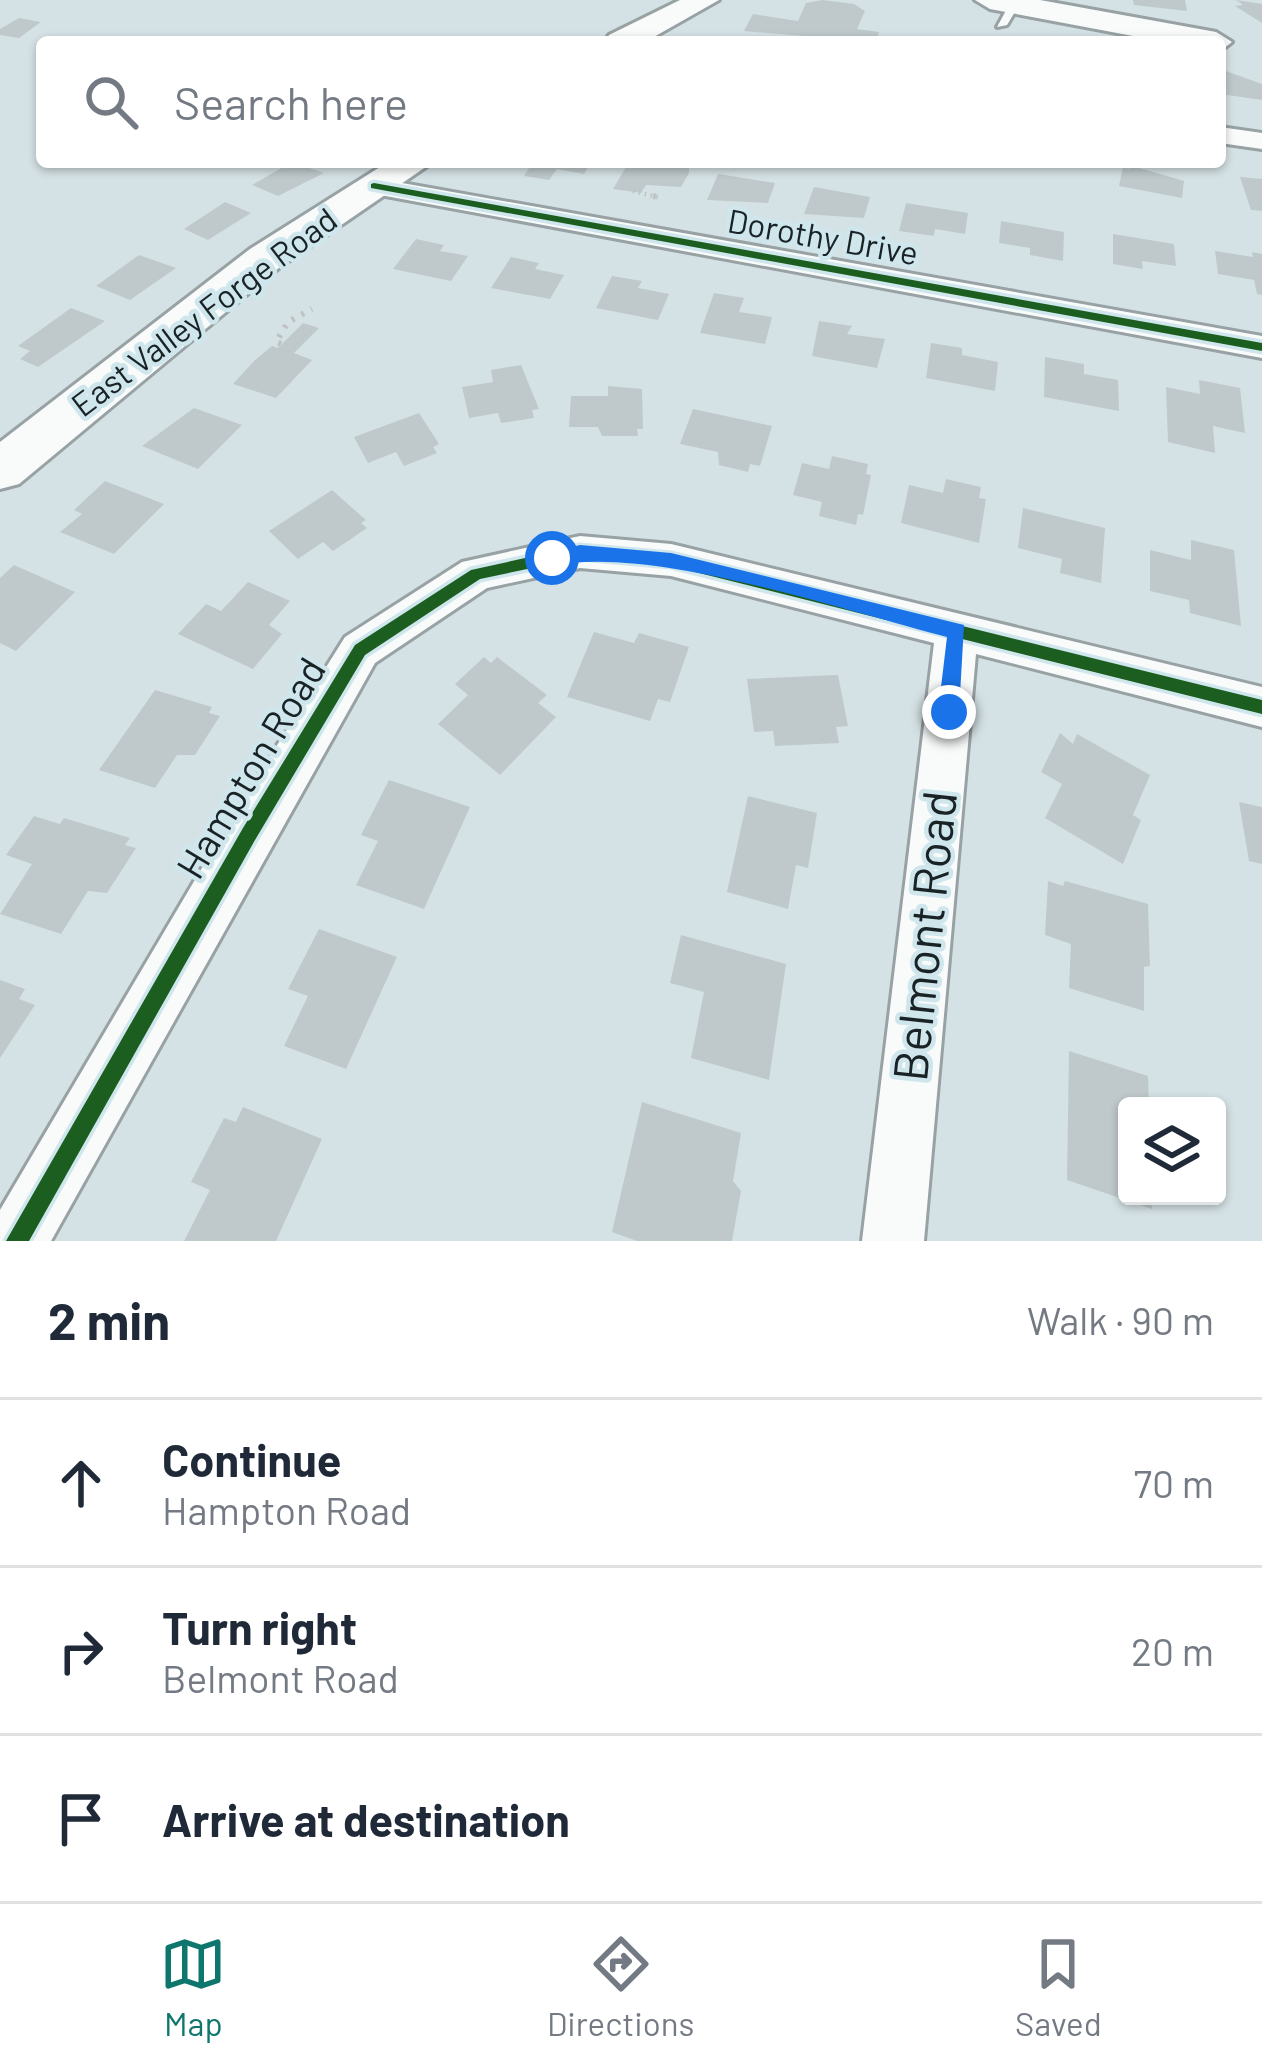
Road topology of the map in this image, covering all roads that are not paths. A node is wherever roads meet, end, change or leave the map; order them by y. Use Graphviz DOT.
graph roads {
  1 [pos="704,0"];
  2 [pos="1002,10"];
  3 [pos="632,36"];
  4 [pos="1178,36"];
  5 [pos="1226,43"];
  6 [pos="1257,47"];
  7 [pos="1226,136"];
  8 [pos="1262,141"];
  9 [pos="394,174"];
  10 [pos="1262,346"];
  11 [pos="0,470"];
  12 [pos="957,631"];
  13 [pos="1262,707"];
  14 [pos="17,1241"];
  15 [pos="892,1241"];
  1 -- 3 [label="main road"];
  2 -- 4 [label="main road"];
  5 -- 6 [label="main road"];
  7 -- 8 [label="street"];
  9 -- 10 [label="street, Dorothy Drive"];
  9 -- 11 [label="main road, East Valley Forge Road"];
  12 -- 13 [label="street, Hampton Road"];
  12 -- 14 [label="street, Hampton Road"];
  12 -- 15 [label="street, Belmont Road"];
}
